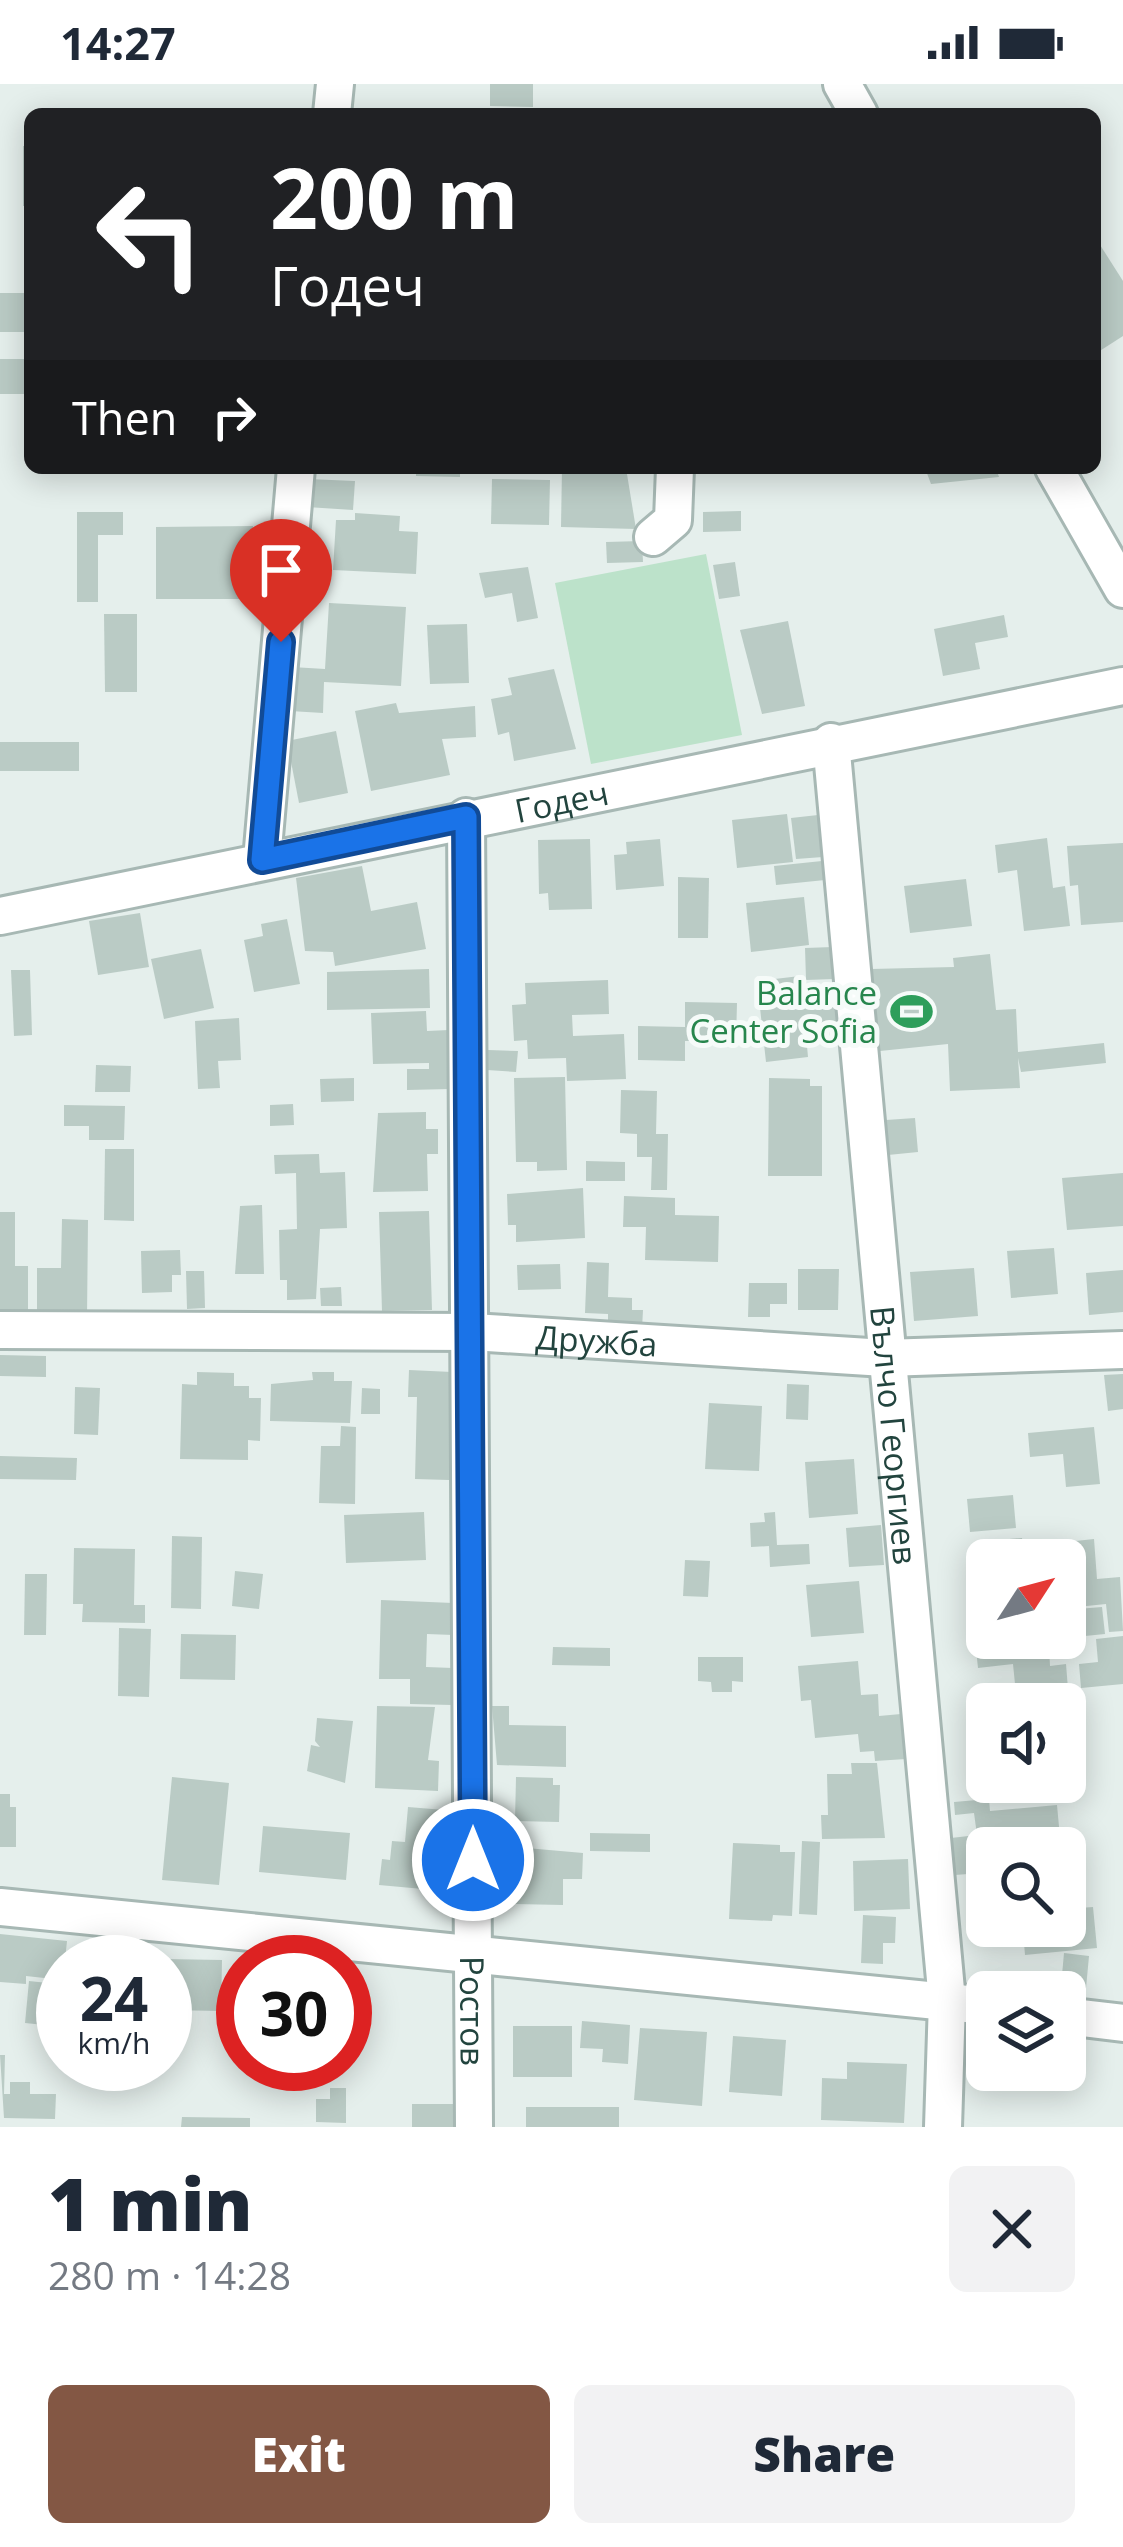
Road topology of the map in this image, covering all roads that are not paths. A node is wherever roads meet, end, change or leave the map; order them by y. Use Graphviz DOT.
graph roads {
  1 [pos="295,474"];
  2 [pos="675,474"];
  3 [pos="1057,474"];
  4 [pos="653,537"];
  5 [pos="1123,590"];
  6 [pos="1123,686"];
  7 [pos="831,742"];
  8 [pos="466,817"];
  9 [pos="262,860"];
  10 [pos="0,916"];
  11 [pos="0,1330"];
  12 [pos="472,1332"];
  13 [pos="1123,1350"];
  14 [pos="885,1358"];
  15 [pos="0,1907"];
  16 [pos="473,1956"];
  17 [pos="947,2001"];
  18 [pos="966,2003"];
  19 [pos="1086,2019"];
  20 [pos="1123,2023"];
  21 [pos="474,2127"];
  22 [pos="944,2127"];
  1 -- 9 [label="street"];
  2 -- 4 [label="street"];
  3 -- 5 [label="street"];
  6 -- 7 [label="street, Годеч"];
  7 -- 8 [label="street, Годеч"];
  7 -- 14 [label="street, Вълчо Георгиев"];
  8 -- 9 [label="street, Годеч"];
  8 -- 12 [label="street, Ростов"];
  9 -- 10 [label="street, Годеч"];
  11 -- 12 [label="street, Дружба"];
  12 -- 14 [label="street, Дружба"];
  12 -- 16 [label="street, Ростов"];
  13 -- 14 [label="street, Дружба"];
  14 -- 17 [label="street, Вълчо Георгиев"];
  15 -- 16 [label="street"];
  16 -- 17 [label="street"];
  16 -- 21 [label="street, Ростов"];
  17 -- 18 [label="street"];
  17 -- 22 [label="street, Вълчо Георгиев"];
  19 -- 20 [label="street"];
}
